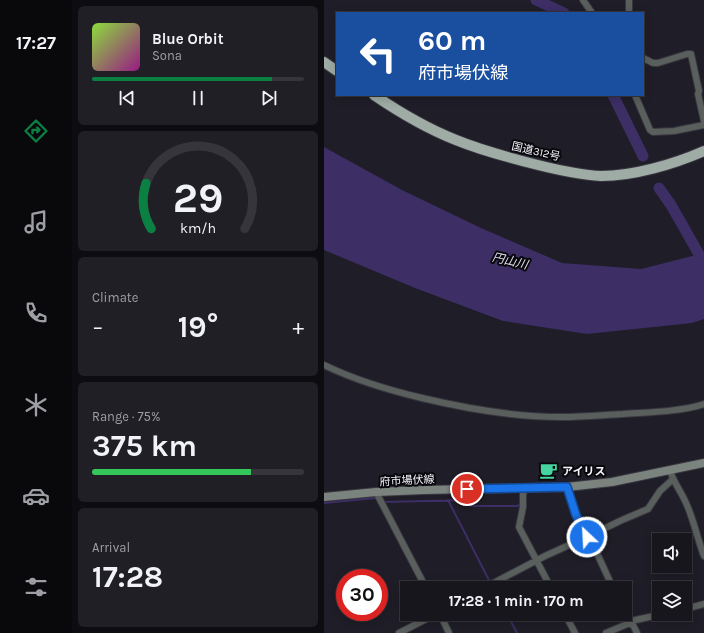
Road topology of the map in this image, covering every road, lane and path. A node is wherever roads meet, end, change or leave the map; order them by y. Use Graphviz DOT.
graph roads {
  1 [pos="583,0"];
  2 [pos="629,0"];
  3 [pos="591,12"];
  4 [pos="629,12"];
  5 [pos="644,58"];
  6 [pos="324,62"];
  7 [pos="336,70"];
  8 [pos="376,96"];
  9 [pos="635,96"];
  10 [pos="704,121"];
  11 [pos="704,125"];
  12 [pos="704,151"];
  13 [pos="324,365"];
  14 [pos="704,404"];
  15 [pos="704,463"];
  16 [pos="670,470"];
  17 [pos="672,480"];
  18 [pos="567,487"];
  19 [pos="523,488"];
  20 [pos="376,492"];
  21 [pos="324,497"];
  22 [pos="588,537"];
  23 [pos="704,556"];
  24 [pos="537,561"];
  25 [pos="422,581"];
  26 [pos="498,581"];
  27 [pos="547,581"];
  28 [pos="610,581"];
  29 [pos="704,604"];
  30 [pos="692,607"];
  31 [pos="652,617"];
  32 [pos="422,621"];
  33 [pos="443,621"];
  34 [pos="569,621"];
  35 [pos="631,622"];
  36 [pos="399,633"];
  37 [pos="449,633"];
  38 [pos="575,633"];
  39 [pos="606,633"];
  40 [pos="637,633"];
  1 -- 3 [label="street"];
  2 -- 4 [label="street"];
  5 -- 10 [label="street"];
  6 -- 7 [label="highway"];
  8 -- 12 [label="highway, 国道312号"];
  9 -- 11 [label="street"];
  13 -- 14 [label="street"];
  15 -- 16 [label="main road, 府市場伏線"];
  16 -- 17 [label="street"];
  16 -- 18 [label="main road, 府市場伏線"];
  17 -- 22 [label="street"];
  17 -- 23 [label="street"];
  18 -- 19 [label="main road, 府市場伏線"];
  18 -- 22 [label="street"];
  19 -- 20 [label="main road, 府市場伏線"];
  19 -- 24 [label="street"];
  20 -- 21 [label="main road, 府市場伏線"];
  20 -- 25 [label="street"];
  22 -- 24 [label="street"];
  22 -- 28 [label="street"];
  24 -- 26 [label="street"];
  24 -- 27 [label="street"];
  29 -- 30 [label="street"];
  31 -- 35 [label="street"];
  32 -- 36 [label="street"];
  33 -- 37 [label="street"];
  34 -- 38 [label="street"];
  35 -- 39 [label="street"];
  35 -- 40 [label="street"];
}
